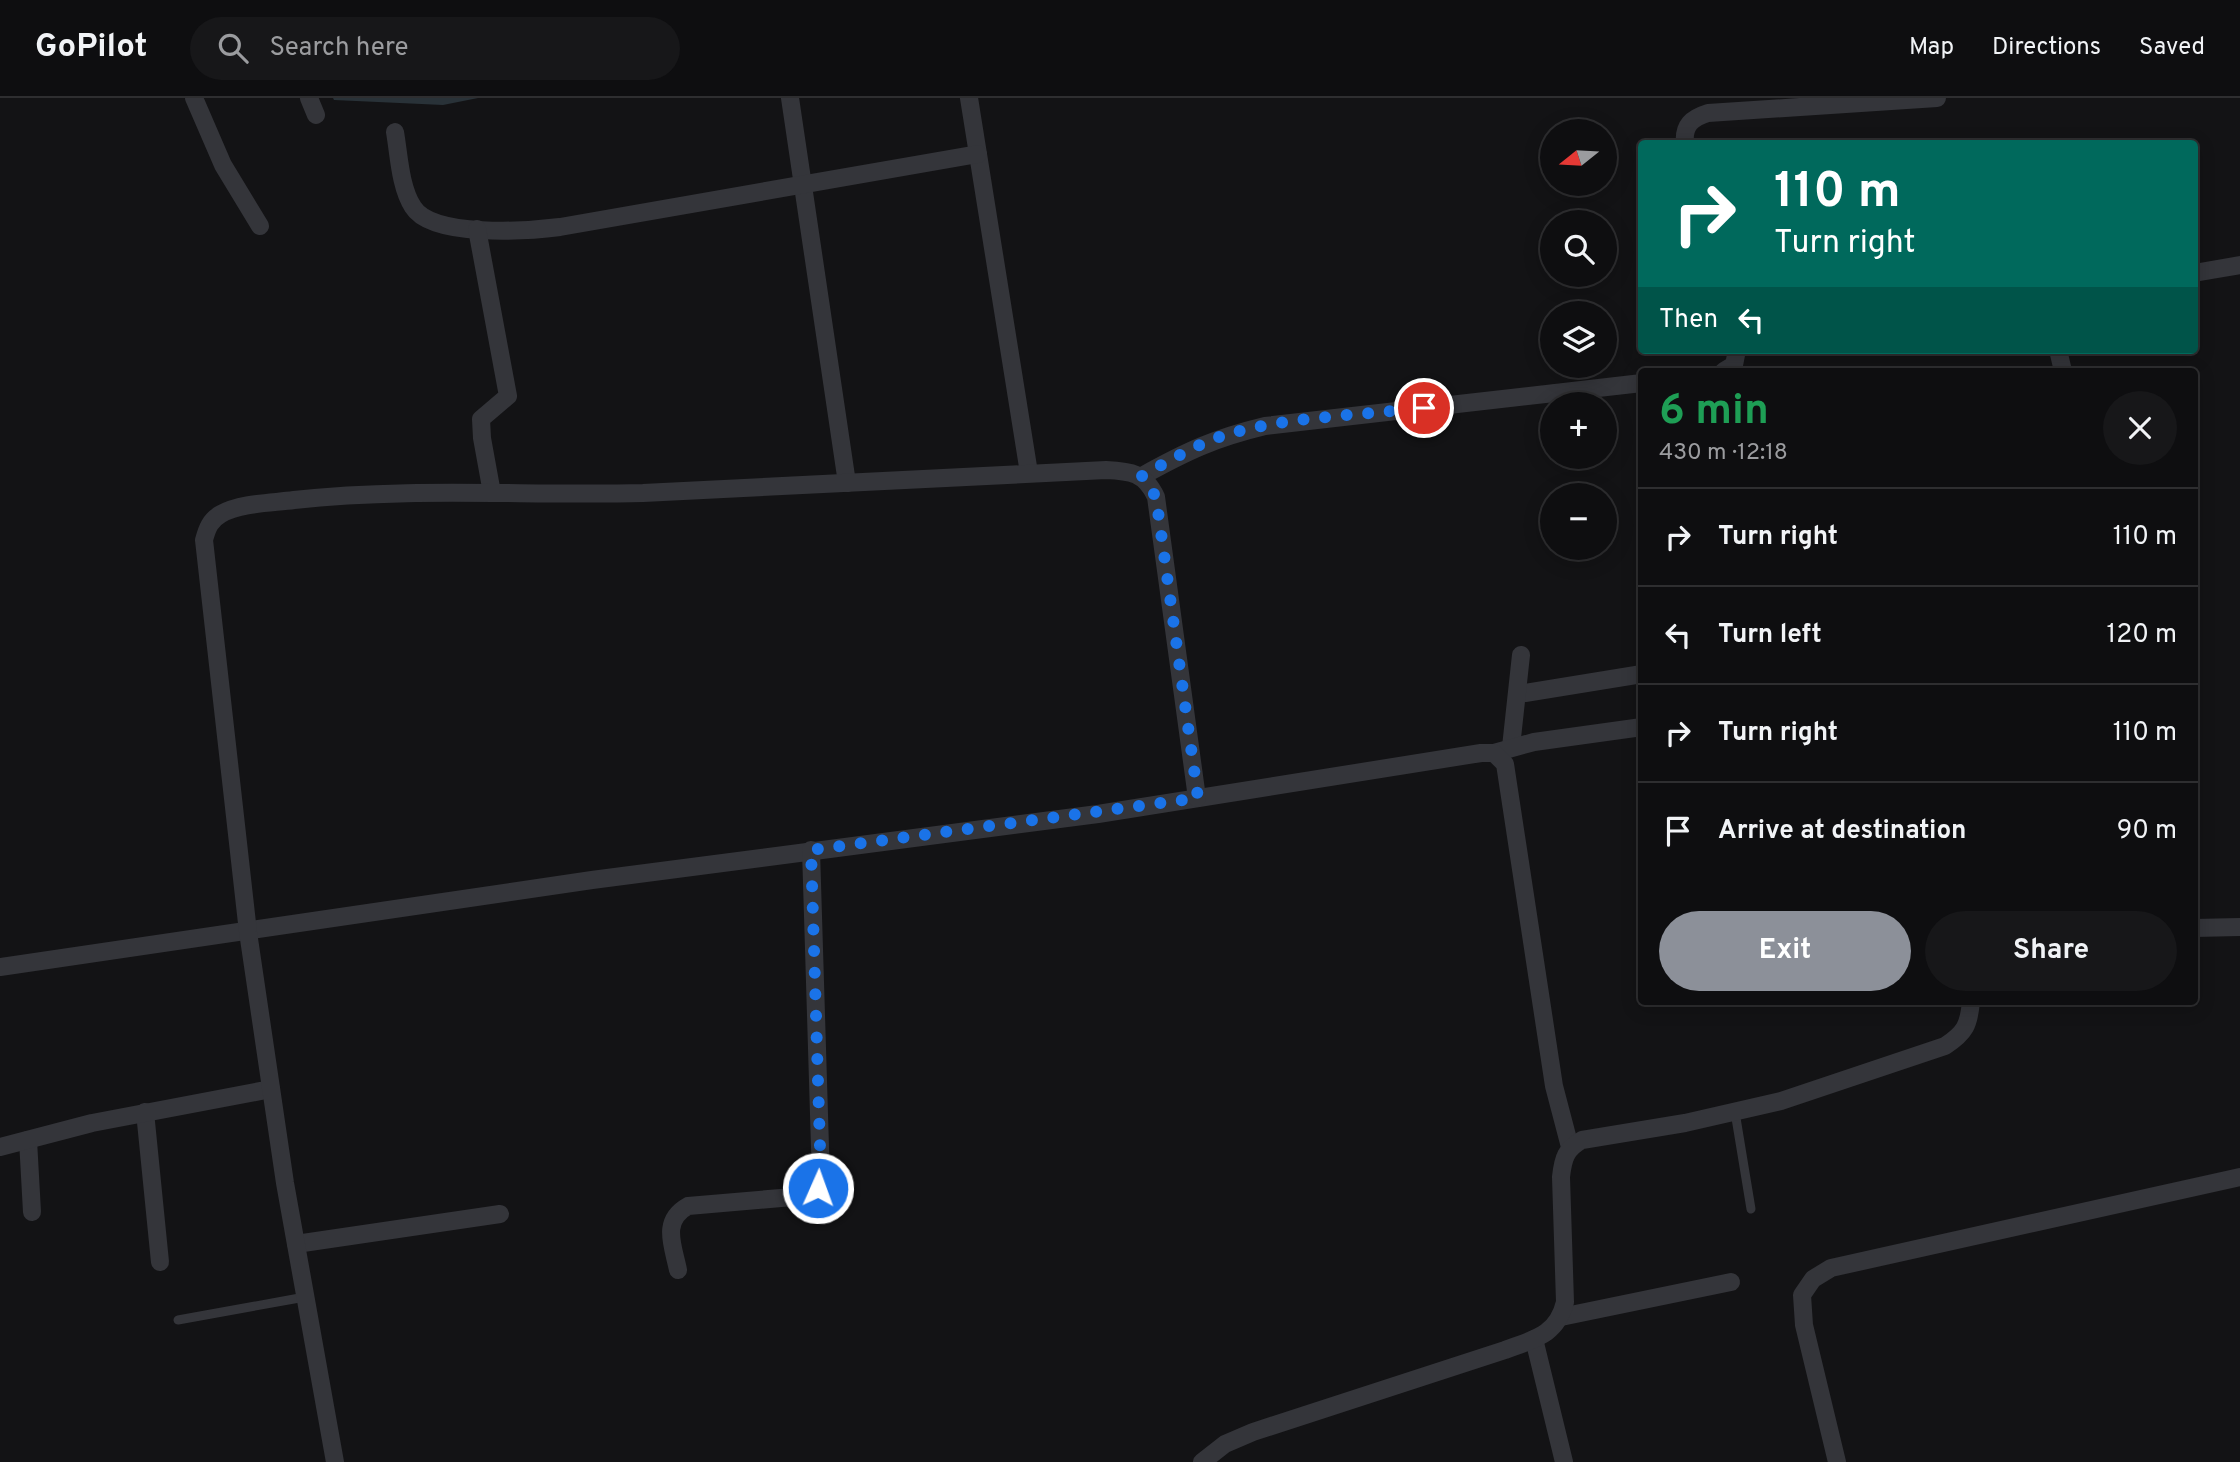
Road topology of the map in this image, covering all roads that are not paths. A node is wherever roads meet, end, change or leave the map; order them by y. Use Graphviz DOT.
graph roads {
  1 [pos="194,98"];
  2 [pos="790,98"];
  3 [pos="969,98"];
  4 [pos="1937,98"];
  5 [pos="395,132"];
  6 [pos="1685,140"];
  7 [pos="978,154"];
  8 [pos="804,184"];
  9 [pos="260,226"];
  10 [pos="477,229"];
  11 [pos="2240,265"];
  12 [pos="2198,271"];
  13 [pos="1638,383"];
  14 [pos="1029,473"];
  15 [pos="1142,476"];
  16 [pos="847,483"];
  17 [pos="492,493"];
  18 [pos="1521,655"];
  19 [pos="1638,675"];
  20 [pos="1525,693"];
  21 [pos="1638,728"];
  22 [pos="1511,747"];
  23 [pos="1494,753"];
  24 [pos="1198,798"];
  25 [pos="811,850"];
  26 [pos="2240,927"];
  27 [pos="2198,928"];
  28 [pos="248,932"];
  29 [pos="0,967"];
  30 [pos="1971,1005"];
  31 [pos="271,1088"];
  32 [pos="145,1112"];
  33 [pos="1735,1112"];
  34 [pos="28,1140"];
  35 [pos="0,1147"];
  36 [pos="1570,1147"];
  37 [pos="2240,1177"];
  38 [pos="1751,1209"];
  39 [pos="32,1212"];
  40 [pos="500,1214"];
  41 [pos="296,1244"];
  42 [pos="160,1262"];
  43 [pos="678,1270"];
  44 [pos="1731,1282"];
  45 [pos="305,1297"];
  46 [pos="1561,1317"];
  47 [pos="178,1320"];
  48 [pos="1534,1339"];
  49 [pos="335,1462"];
  50 [pos="1202,1462"];
  51 [pos="1564,1462"];
  52 [pos="1838,1462"];
  1 -- 9 [label="street"];
  2 -- 8 [label="street"];
  3 -- 7 [label="street"];
  4 -- 6 [label="street"];
  5 -- 10 [label="street"];
  7 -- 8 [label="street"];
  7 -- 14 [label="street"];
  8 -- 10 [label="street"];
  8 -- 16 [label="street"];
  10 -- 17 [label="street"];
  11 -- 12 [label="street"];
  13 -- 15 [label="street"];
  14 -- 15 [label="street"];
  14 -- 16 [label="street"];
  15 -- 24 [label="street"];
  16 -- 17 [label="street"];
  17 -- 28 [label="street"];
  18 -- 22 [label="street"];
  19 -- 20 [label="street"];
  21 -- 22 [label="street"];
  22 -- 23 [label="street"];
  23 -- 24 [label="street"];
  23 -- 36 [label="street"];
  24 -- 25 [label="street"];
  25 -- 28 [label="street"];
  25 -- 43 [label="street"];
  26 -- 27 [label="street"];
  28 -- 29 [label="street"];
  28 -- 31 [label="street"];
  30 -- 33 [label="street"];
  31 -- 32 [label="street"];
  31 -- 41 [label="street"];
  32 -- 34 [label="street"];
  32 -- 42 [label="street"];
  33 -- 36 [label="street"];
  33 -- 38 [label="lane"];
  34 -- 35 [label="street"];
  34 -- 39 [label="street"];
  36 -- 46 [label="street"];
  37 -- 52 [label="street"];
  40 -- 41 [label="street"];
  41 -- 45 [label="street"];
  44 -- 46 [label="street"];
  45 -- 47 [label="lane"];
  45 -- 49 [label="street"];
  46 -- 48 [label="street"];
  48 -- 50 [label="street"];
  48 -- 51 [label="street"];
}
